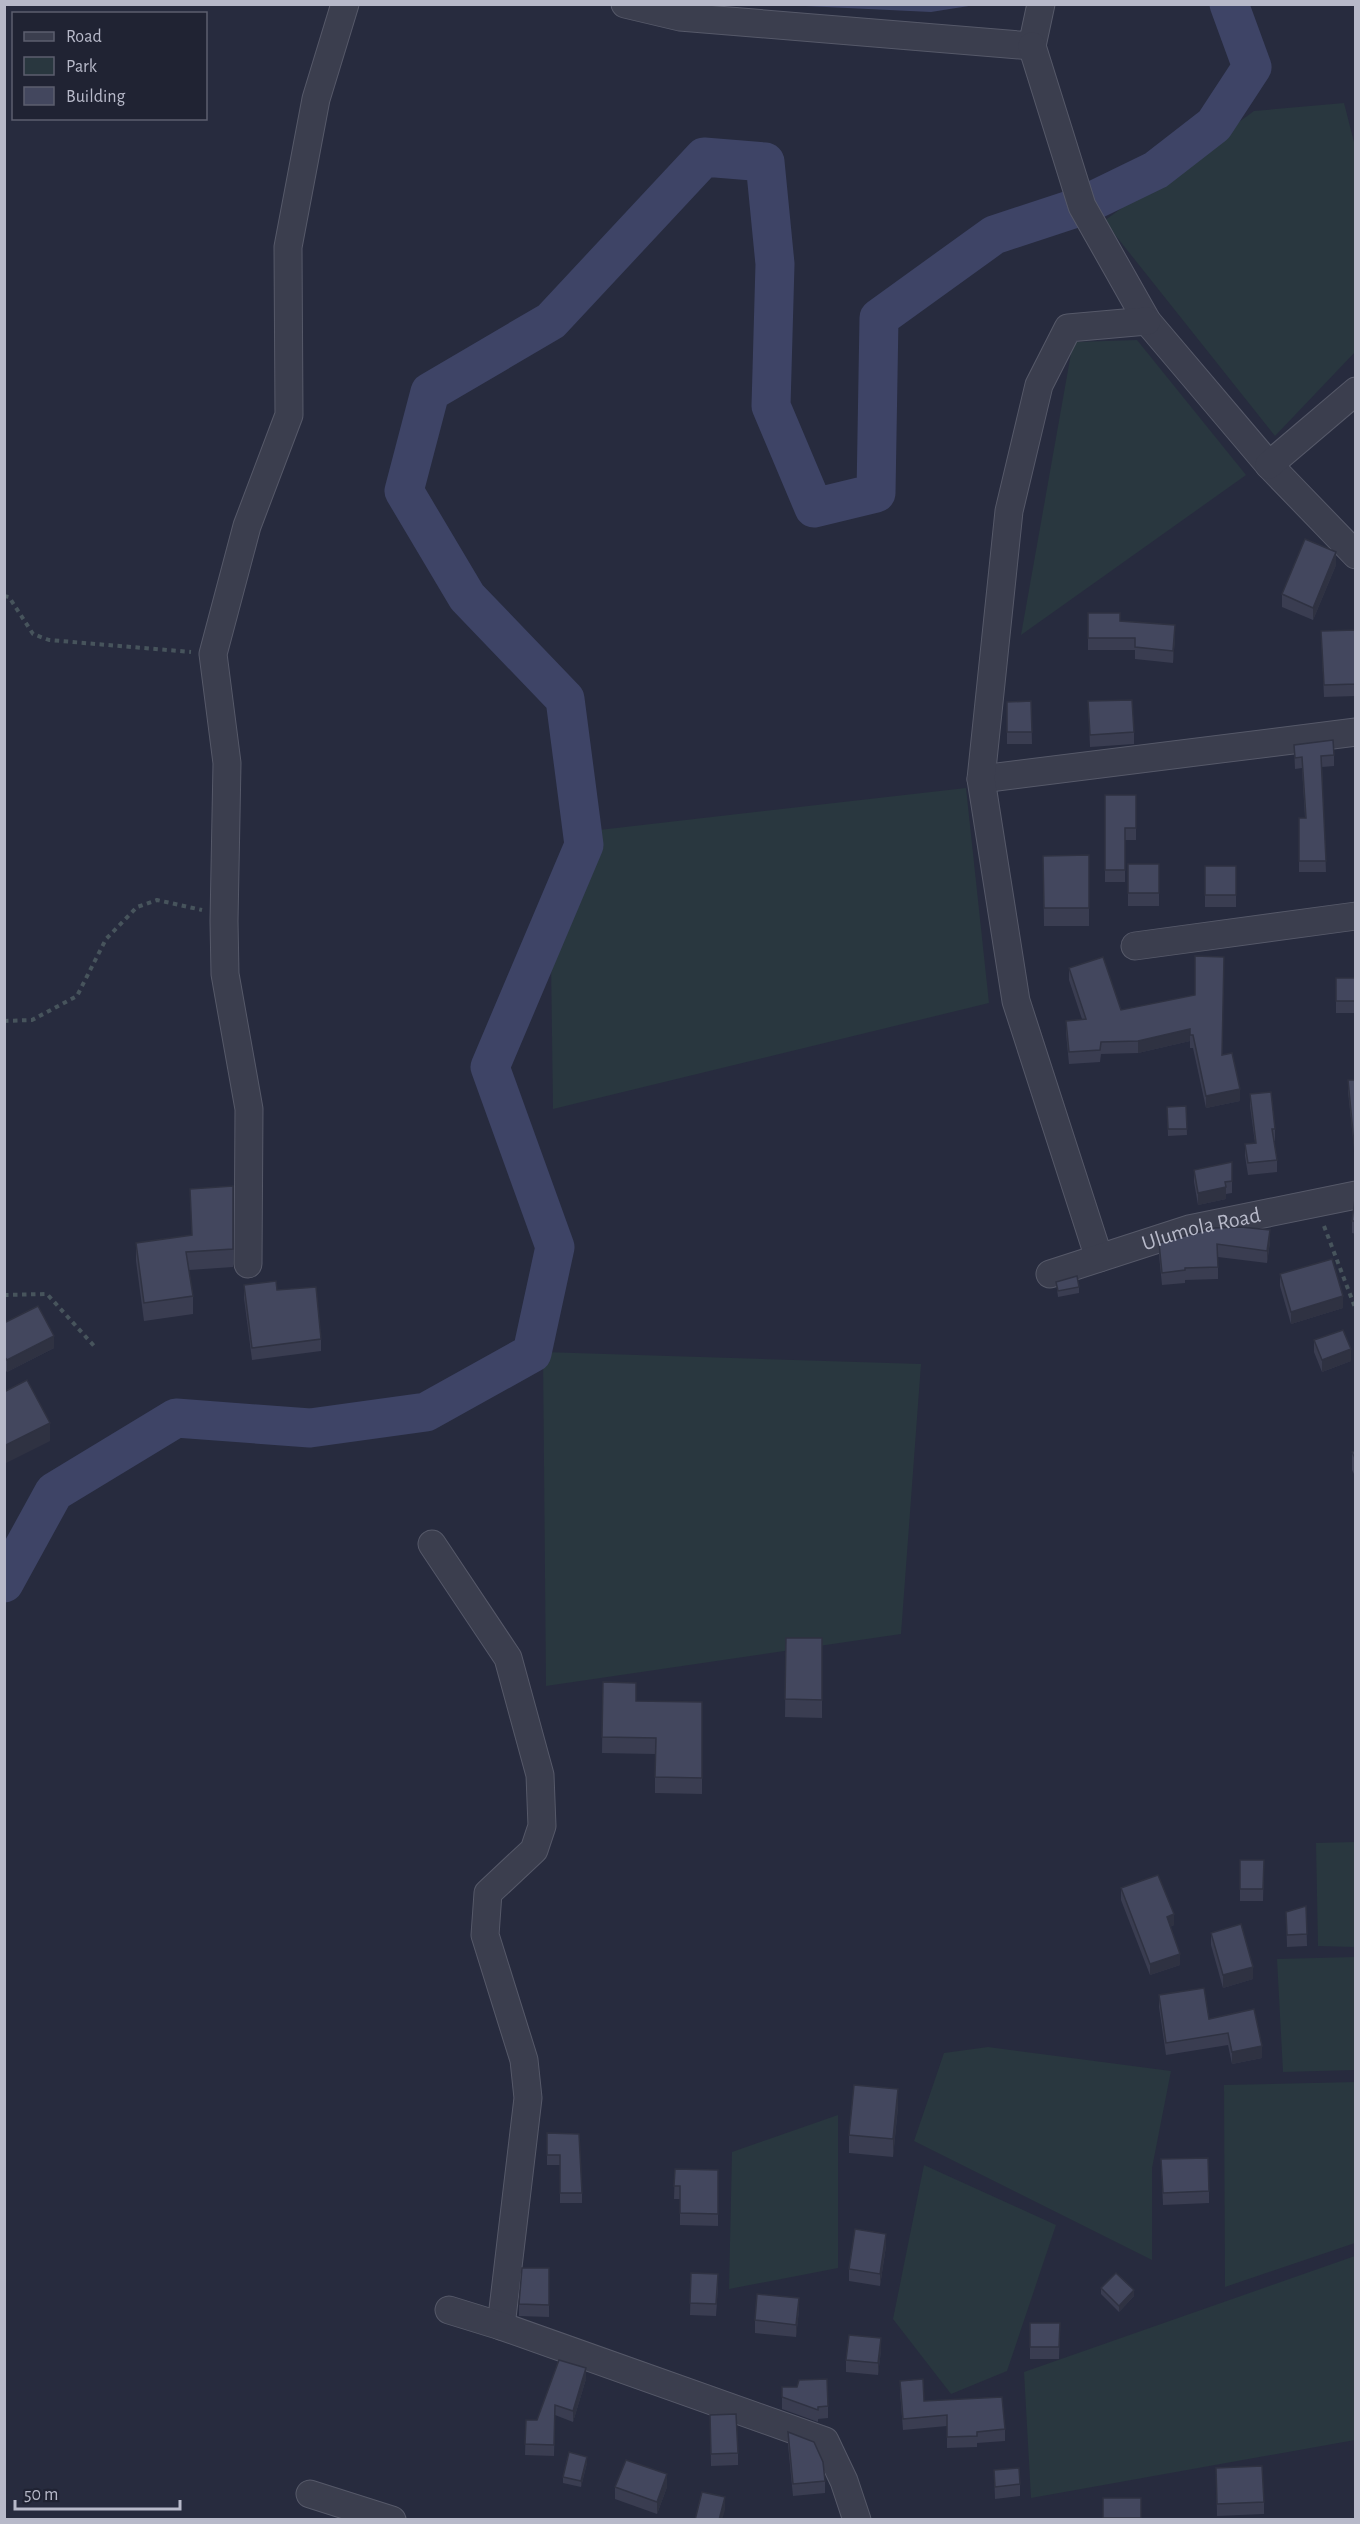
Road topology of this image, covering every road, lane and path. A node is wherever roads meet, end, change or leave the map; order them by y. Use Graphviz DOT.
graph roads {
  1 [pos="345,4"];
  2 [pos="625,4"];
  3 [pos="1041,4"];
  4 [pos="1032,46"];
  5 [pos="1147,321"];
  6 [pos="1356,391"];
  7 [pos="1269,465"];
  8 [pos="1356,555"];
  9 [pos="4,596"];
  10 [pos="213,654"];
  11 [pos="1356,732"];
  12 [pos="981,779"];
  13 [pos="1356,916"];
  14 [pos="224,921"];
  15 [pos="1135,946"];
  16 [pos="4,1021"];
  17 [pos="1356,1195"];
  18 [pos="1316,1203"];
  19 [pos="1099,1258"];
  20 [pos="248,1264"];
  21 [pos="1050,1274"];
  22 [pos="4,1295"];
  23 [pos="1356,1310"];
  24 [pos="95,1347"];
  25 [pos="432,1544"];
  26 [pos="449,2310"];
  27 [pos="501,2326"];
  28 [pos="310,2494"];
  29 [pos="392,2520"];
  30 [pos="857,2520"];
  1 -- 10 [label="street"];
  2 -- 4 [label="street"];
  3 -- 4 [label="street"];
  4 -- 5 [label="street"];
  5 -- 7 [label="street"];
  5 -- 12 [label="street"];
  6 -- 7 [label="street"];
  7 -- 8 [label="street"];
  9 -- 10 [label="path"];
  10 -- 14 [label="street"];
  11 -- 12 [label="street"];
  12 -- 19 [label="street"];
  13 -- 15 [label="street"];
  14 -- 16 [label="path"];
  14 -- 20 [label="street"];
  17 -- 18 [label="street, Ulumola Road"];
  18 -- 19 [label="street, Ulumola Road"];
  18 -- 23 [label="path"];
  19 -- 21 [label="street, Ulumola Road"];
  22 -- 24 [label="path"];
  25 -- 27 [label="street"];
  26 -- 27 [label="street"];
  27 -- 30 [label="street"];
  28 -- 29 [label="street"];
}
